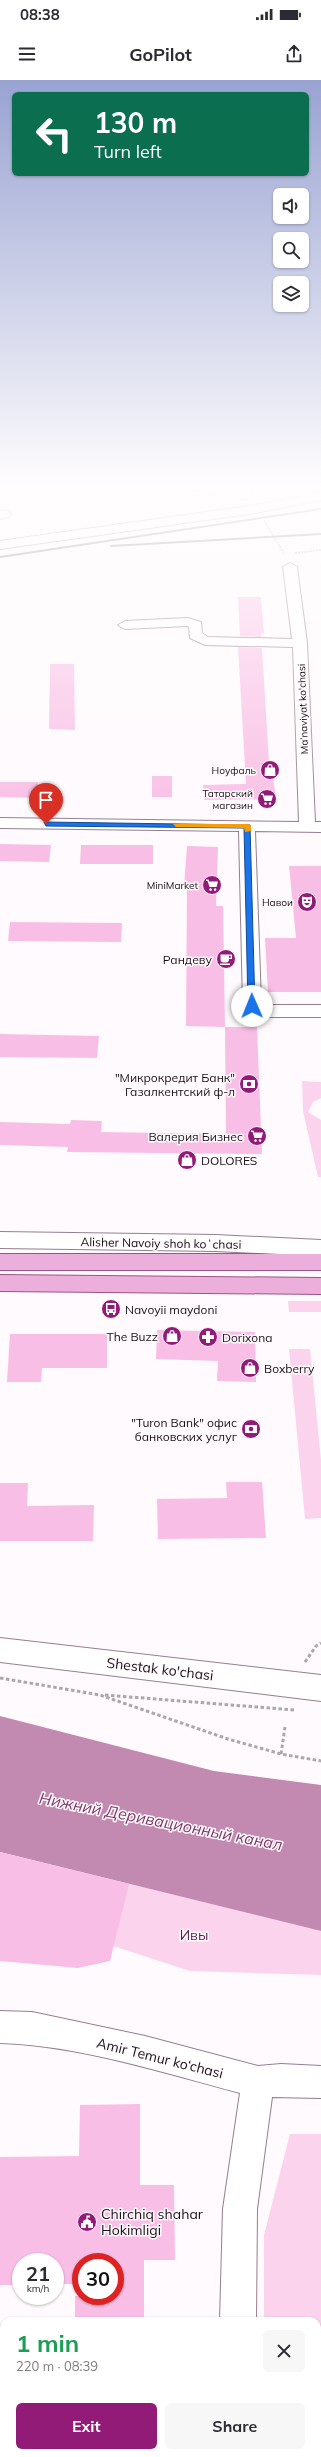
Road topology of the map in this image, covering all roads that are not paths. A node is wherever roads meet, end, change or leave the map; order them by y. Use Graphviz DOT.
graph roads {
  1 [pos="294,600"];
  2 [pos="125,625"];
  3 [pos="300,643"];
  4 [pos="0,823"];
  5 [pos="248,826"];
  6 [pos="314,827"];
  7 [pos="321,1010"];
  8 [pos="0,1240"];
  9 [pos="321,1248"];
  10 [pos="0,1262"];
  11 [pos="321,1262"];
  12 [pos="0,1283"];
  13 [pos="321,1286"];
  14 [pos="0,1650"];
  15 [pos="321,1688"];
  16 [pos="0,2027"];
  17 [pos="258,2082"];
  18 [pos="321,2082"];
  19 [pos="238,2317"];
  1 -- 3 [label="street, Ma’naviyat ko'chasi"];
  2 -- 3 [label="street"];
  3 -- 6 [label="street, Ma’naviyat ko'chasi"];
  4 -- 5 [label="street"];
  5 -- 6 [label="street"];
  5 -- 7 [label="street"];
  8 -- 9 [label="street, Alisher Navoiy shoh koʻchasi"];
  10 -- 11 [label="main road, Alisher Navoiy shoh koʻchasi"];
  12 -- 13 [label="main road"];
  14 -- 15 [label="street, Shestak ko'chasi"];
  16 -- 17 [label="street, Amir Temur ko‘chasi"];
  17 -- 18 [label="street, Amir Temur ko‘chasi"];
  17 -- 19 [label="street"];
}
